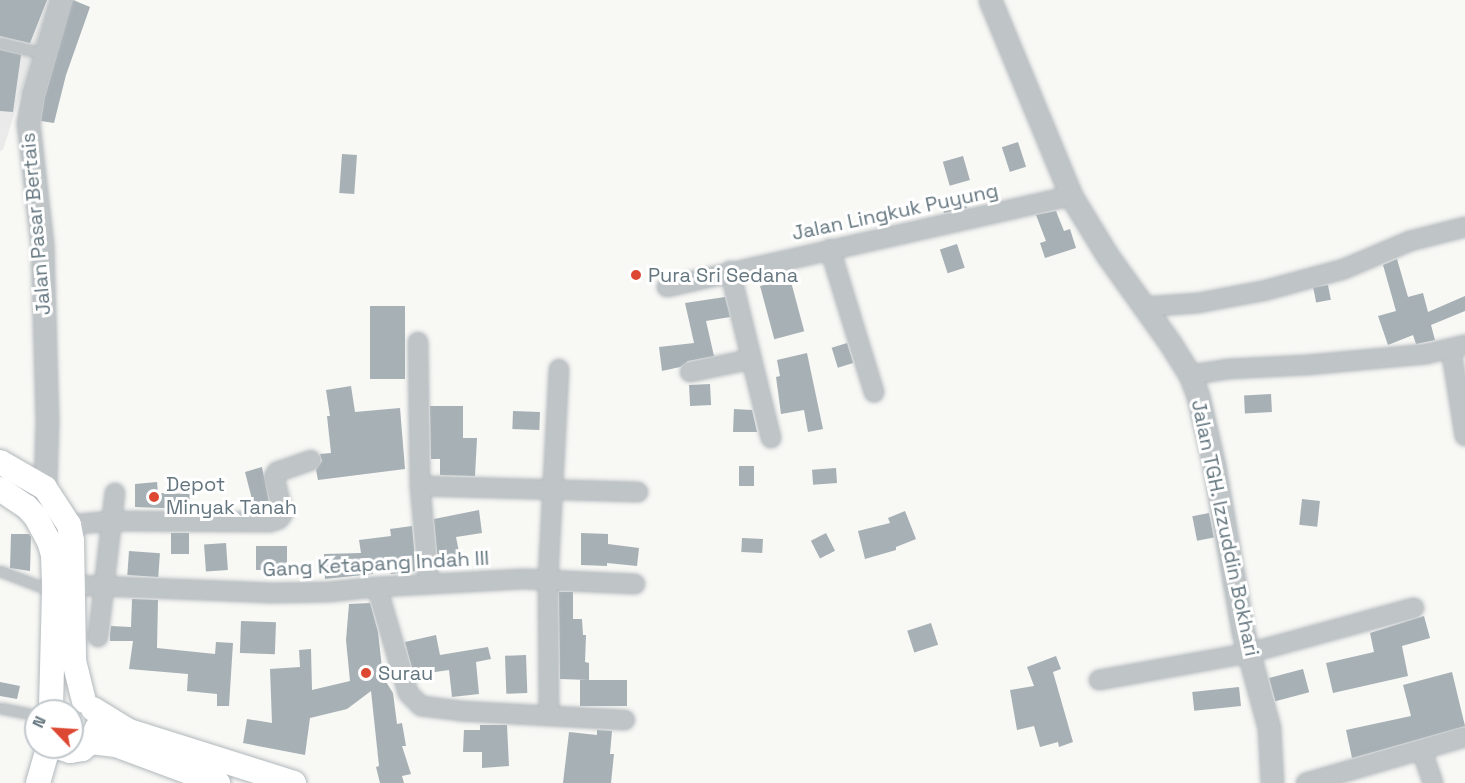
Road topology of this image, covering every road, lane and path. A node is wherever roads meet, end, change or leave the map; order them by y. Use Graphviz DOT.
graph roads {
  1 [pos="61,0"];
  2 [pos="990,0"];
  3 [pos="0,43"];
  4 [pos="45,54"];
  5 [pos="1071,196"];
  6 [pos="1465,227"];
  7 [pos="830,249"];
  8 [pos="730,272"];
  9 [pos="667,287"];
  10 [pos="1143,307"];
  11 [pos="418,342"];
  12 [pos="1458,347"];
  13 [pos="752,359"];
  14 [pos="559,369"];
  15 [pos="690,372"];
  16 [pos="1190,375"];
  17 [pos="874,392"];
  18 [pos="1465,436"];
  19 [pos="771,438"];
  20 [pos="311,460"];
  21 [pos="0,462"];
  22 [pos="420,486"];
  23 [pos="45,488"];
  24 [pos="0,489"];
  25 [pos="551,489"];
  26 [pos="638,492"];
  27 [pos="115,493"];
  28 [pos="111,521"];
  29 [pos="69,525"];
  30 [pos="0,571"];
  31 [pos="548,579"];
  32 [pos="429,584"];
  33 [pos="635,584"];
  34 [pos="111,586"];
  35 [pos="377,587"];
  36 [pos="64,589"];
  37 [pos="1414,608"];
  38 [pos="98,637"];
  39 [pos="1249,653"];
  40 [pos="1099,680"];
  41 [pos="47,699"];
  42 [pos="84,703"];
  43 [pos="88,705"];
  44 [pos="0,708"];
  45 [pos="24,710"];
  46 [pos="549,716"];
  47 [pos="626,720"];
  48 [pos="1465,737"];
  49 [pos="91,742"];
  50 [pos="84,747"];
  51 [pos="1422,751"];
  52 [pos="45,759"];
  53 [pos="38,783"];
  54 [pos="218,783"];
  55 [pos="294,783"];
  56 [pos="1272,783"];
  57 [pos="1306,783"];
  58 [pos="1433,783"];
  1 -- 4 [label="street, Jalan Pasar Bertais"];
  2 -- 5 [label="street, Jalan TGH. Izzuddin Bokhari"];
  3 -- 4 [label="lane"];
  4 -- 23 [label="street, Jalan Pasar Bertais"];
  5 -- 7 [label="street, Jalan Lingkuk Puyung"];
  5 -- 10 [label="street, Jalan TGH. Izzuddin Bokhari"];
  6 -- 10 [label="street"];
  7 -- 8 [label="street, Jalan Lingkuk Puyung"];
  7 -- 17 [label="street"];
  8 -- 9 [label="street, Jalan Lingkuk Puyung"];
  8 -- 13 [label="street"];
  10 -- 16 [label="street, Jalan TGH. Izzuddin Bokhari"];
  11 -- 22 [label="street"];
  12 -- 16 [label="street"];
  12 -- 18 [label="street"];
  13 -- 15 [label="street"];
  13 -- 19 [label="street"];
  14 -- 25 [label="street"];
  16 -- 39 [label="street, Jalan TGH. Izzuddin Bokhari"];
  20 -- 28 [label="street"];
  21 -- 23 [label="main road"];
  22 -- 25 [label="street"];
  22 -- 32 [label="street"];
  23 -- 29 [label="main road"];
  24 -- 36 [label="main road"];
  25 -- 26 [label="street"];
  25 -- 31 [label="street"];
  27 -- 28 [label="street"];
  28 -- 29 [label="street"];
  28 -- 34 [label="street"];
  29 -- 36 [label="main road"];
  30 -- 36 [label="lane"];
  31 -- 32 [label="street, Gang Ketapang Indah III"];
  31 -- 33 [label="street, Gang Ketapang Indah III"];
  31 -- 46 [label="street"];
  32 -- 35 [label="street, Gang Ketapang Indah III"];
  34 -- 35 [label="street, Gang Ketapang Indah III"];
  34 -- 36 [label="street, Gang Ketapang Indah III"];
  34 -- 38 [label="street"];
  35 -- 46 [label="street"];
  36 -- 41 [label="main road"];
  36 -- 43 [label="main road"];
  37 -- 39 [label="street"];
  39 -- 40 [label="street"];
  39 -- 56 [label="street, Jalan TGH. Izzuddin Bokhari"];
  42 -- 43 [label="main road"];
  43 -- 49 [label="main road"];
  43 -- 55 [label="main road"];
  44 -- 45 [label="lane"];
  46 -- 47 [label="street"];
  48 -- 51 [label="street"];
  49 -- 50 [label="main road"];
  49 -- 54 [label="main road"];
  51 -- 57 [label="street"];
  51 -- 58 [label="street"];
  52 -- 53 [label="main road"];
}
